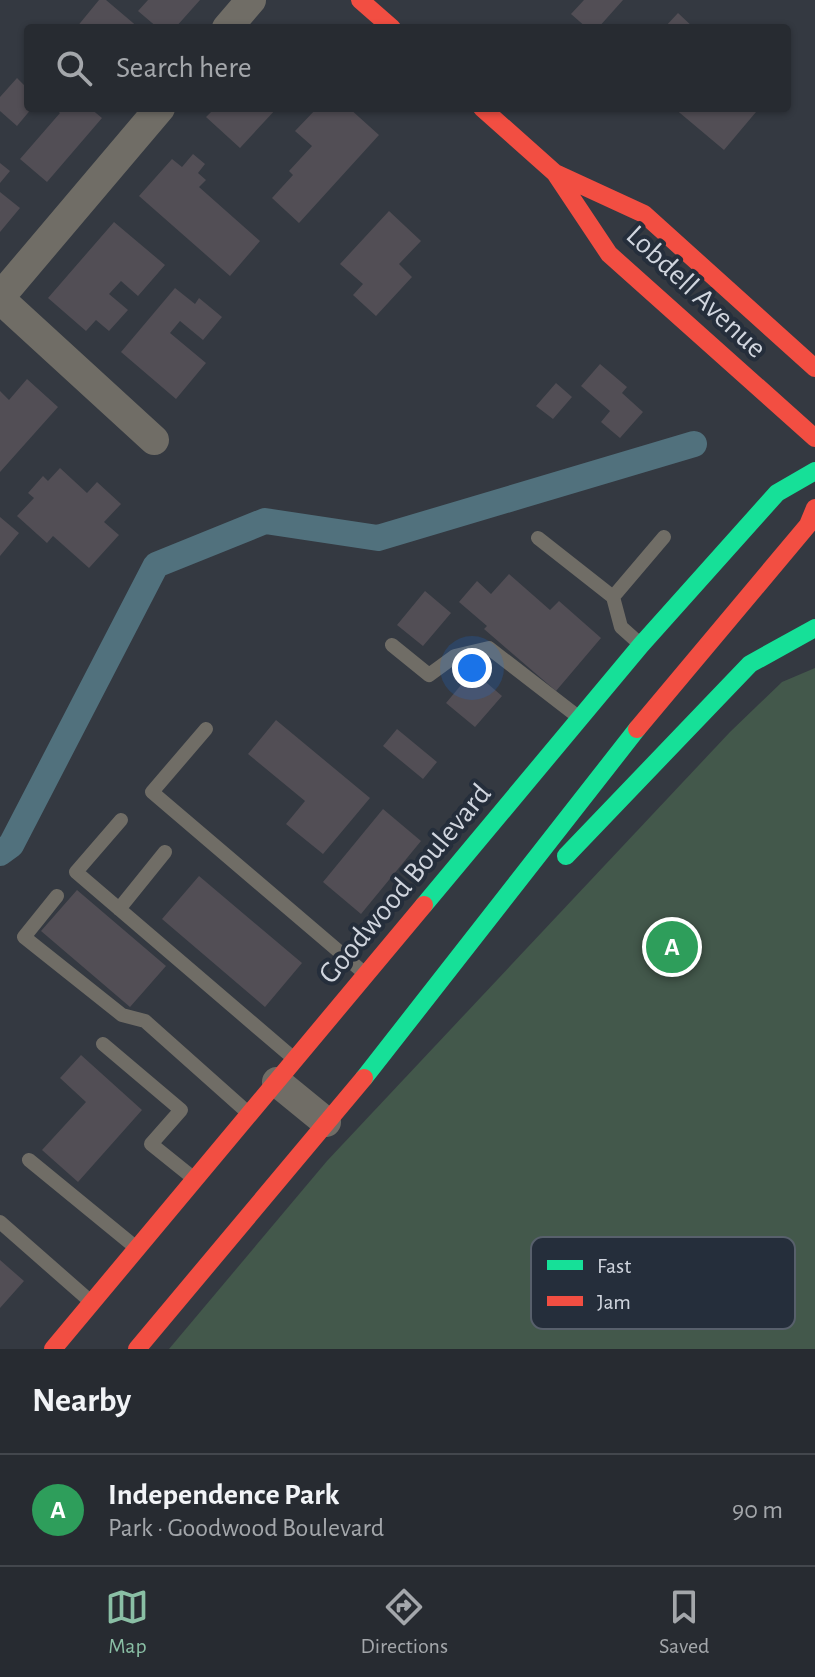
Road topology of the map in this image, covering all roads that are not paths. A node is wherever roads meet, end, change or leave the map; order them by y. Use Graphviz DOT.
graph roads {
  1 [pos="251,0"];
  2 [pos="360,0"];
  3 [pos="230,24"];
  4 [pos="387,24"];
  5 [pos="157,112"];
  6 [pos="486,112"];
  7 [pos="555,173"];
  8 [pos="0,298"];
  9 [pos="815,368"];
  10 [pos="815,438"];
  11 [pos="154,440"];
  12 [pos="815,471"];
  13 [pos="815,508"];
  14 [pos="664,537"];
  15 [pos="538,538"];
  16 [pos="613,597"];
  17 [pos="815,628"];
  18 [pos="392,645"];
  19 [pos="641,645"];
  20 [pos="580,719"];
  21 [pos="206,729"];
  22 [pos="600,773"];
  23 [pos="121,820"];
  24 [pos="165,852"];
  25 [pos="551,872"];
  26 [pos="530,895"];
  27 [pos="57,896"];
  28 [pos="119,909"];
  29 [pos="366,974"];
  30 [pos="394,1042"];
  31 [pos="103,1044"];
  32 [pos="286,1071"];
  33 [pos="249,1114"];
  34 [pos="326,1122"];
  35 [pos="29,1160"];
  36 [pos="195,1180"];
  37 [pos="0,1222"];
  38 [pos="137,1249"];
  39 [pos="92,1302"];
  40 [pos="53,1349"];
  41 [pos="137,1349"];
  1 -- 3 [label="street"];
  2 -- 4 [label="main road"];
  5 -- 8 [label="street"];
  6 -- 7 [label="main road, Lobdell Avenue"];
  7 -- 9 [label="main road, Lobdell Avenue"];
  7 -- 10 [label="main road, Lobdell Avenue"];
  8 -- 11 [label="street"];
  12 -- 19 [label="main road, Goodwood Boulevard"];
  13 -- 22 [label="main road"];
  14 -- 16 [label="lane"];
  15 -- 16 [label="lane"];
  16 -- 19 [label="lane"];
  17 -- 25 [label="main road"];
  18 -- 20 [label="lane"];
  19 -- 20 [label="main road, Goodwood Boulevard"];
  19 -- 22 [label="main road"];
  20 -- 29 [label="main road, Goodwood Boulevard"];
  21 -- 29 [label="lane"];
  22 -- 30 [label="main road"];
  23 -- 28 [label="lane"];
  24 -- 28 [label="lane"];
  26 -- 30 [label="main road"];
  27 -- 33 [label="lane"];
  28 -- 32 [label="lane"];
  29 -- 32 [label="main road, Goodwood Boulevard"];
  30 -- 34 [label="main road"];
  31 -- 36 [label="lane"];
  32 -- 33 [label="main road, Goodwood Boulevard"];
  32 -- 34 [label="street"];
  33 -- 36 [label="main road, Goodwood Boulevard"];
  34 -- 41 [label="main road"];
  35 -- 38 [label="lane"];
  36 -- 38 [label="main road, Goodwood Boulevard"];
  37 -- 39 [label="lane"];
  38 -- 39 [label="main road, Goodwood Boulevard"];
  39 -- 40 [label="main road, Goodwood Boulevard"];
}
